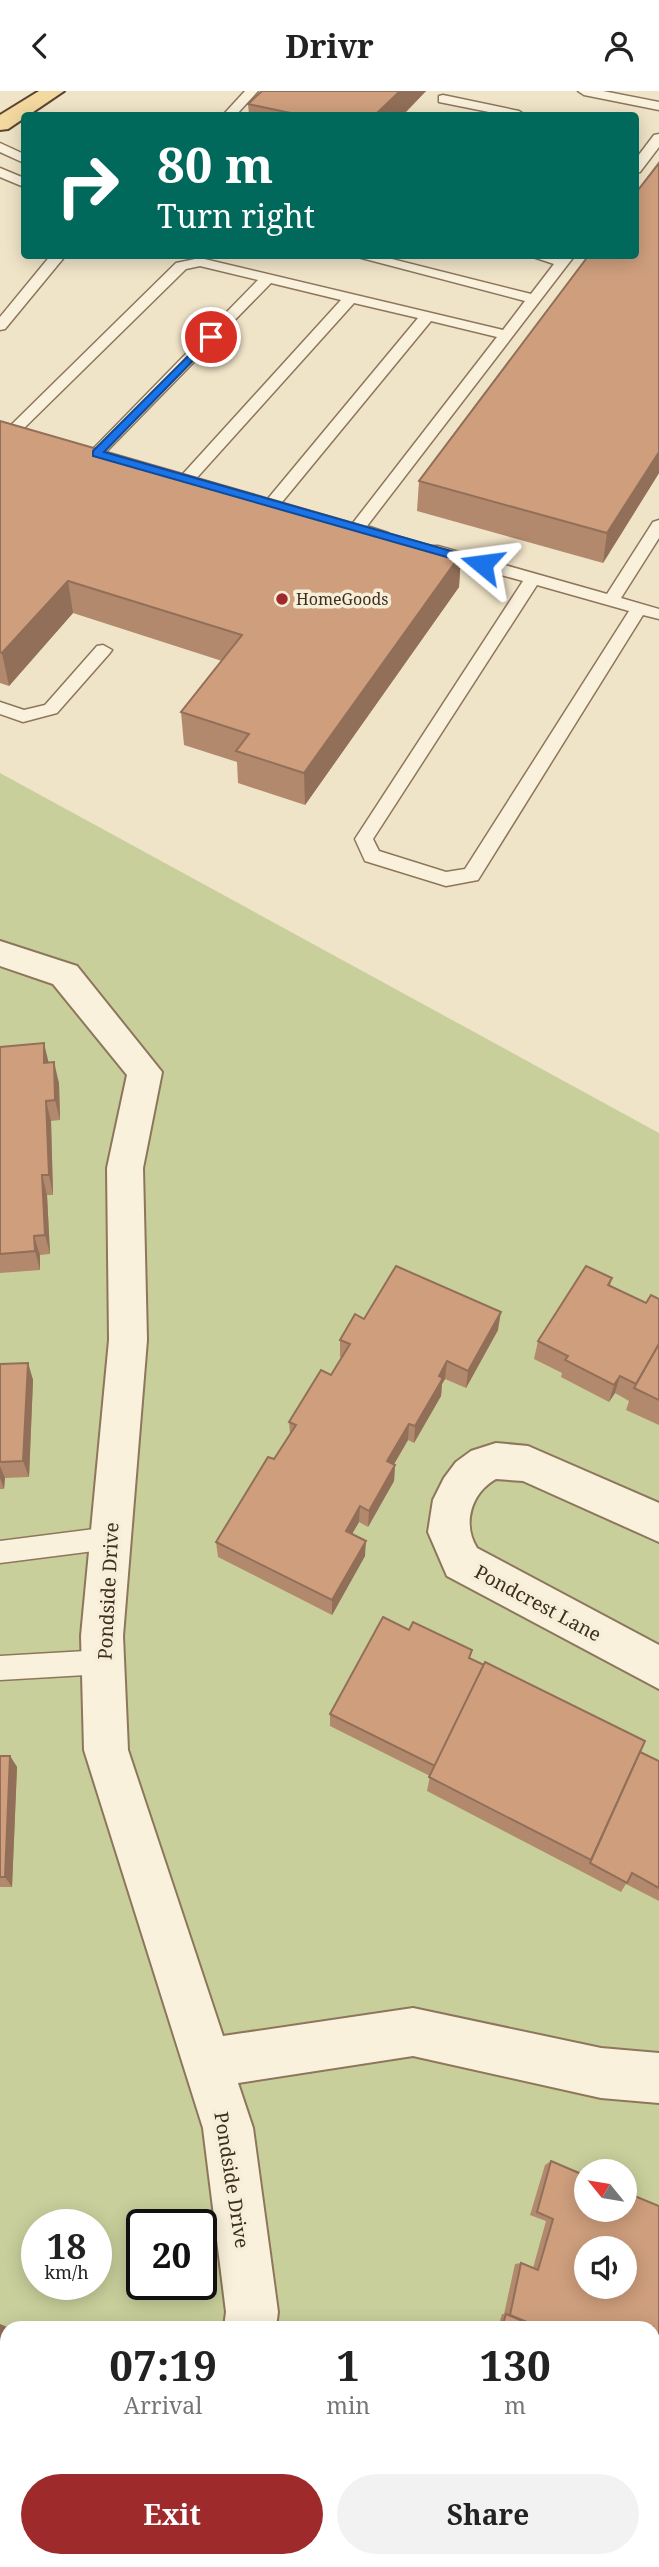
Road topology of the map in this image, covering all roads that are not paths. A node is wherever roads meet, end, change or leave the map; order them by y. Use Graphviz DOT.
graph roads {
  1 [pos="54,91"];
  2 [pos="253,91"];
  3 [pos="584,91"];
  4 [pos="443,99"];
  5 [pos="659,106"];
  6 [pos="232,112"];
  7 [pos="505,112"];
  8 [pos="0,124"];
  9 [pos="656,141"];
  10 [pos="0,147"];
  11 [pos="21,158"];
  12 [pos="639,164"];
  13 [pos="0,171"];
  14 [pos="21,182"];
  15 [pos="56,259"];
  16 [pos="373,259"];
  17 [pos="566,259"];
  18 [pos="268,278"];
  19 [pos="351,298"];
  20 [pos="535,299"];
  21 [pos="428,316"];
  22 [pos="0,325"];
  23 [pos="506,335"];
  24 [pos="7,428"];
  25 [pos="38,436"];
  26 [pos="97,453"];
  27 [pos="187,479"];
  28 [pos="272,504"];
  29 [pos="659,525"];
  30 [pos="394,539"];
  31 [pos="419,546"];
  32 [pos="533,578"];
  33 [pos="611,600"];
  34 [pos="639,608"];
  35 [pos="659,614"];
  36 [pos="103,650"];
  37 [pos="0,708"];
  38 [pos="0,953"];
  39 [pos="659,1523"];
  40 [pos="110,1538"];
  41 [pos="0,1552"];
  42 [pos="103,1663"];
  43 [pos="0,1668"];
  44 [pos="659,1668"];
  45 [pos="206,2063"];
  46 [pos="659,2078"];
  47 [pos="251,2321"];
  1 -- 8 [label="main road"];
  2 -- 6 [label="lane"];
  3 -- 5 [label="lane"];
  4 -- 7 [label="lane"];
  9 -- 12 [label="lane"];
  10 -- 11 [label="lane"];
  13 -- 14 [label="lane"];
  15 -- 22 [label="lane"];
  16 -- 20 [label="lane"];
  17 -- 20 [label="lane"];
  18 -- 19 [label="lane"];
  18 -- 24 [label="lane"];
  18 -- 26 [label="lane"];
  19 -- 21 [label="lane"];
  19 -- 27 [label="lane"];
  20 -- 23 [label="lane"];
  21 -- 23 [label="lane"];
  21 -- 28 [label="lane"];
  23 -- 30 [label="lane"];
  24 -- 25 [label="lane"];
  29 -- 33 [label="lane"];
  31 -- 32 [label="lane"];
  32 -- 33 [label="lane"];
  32 -- 34 [label="lane"];
  33 -- 34 [label="lane"];
  34 -- 35 [label="lane"];
  36 -- 37 [label="lane"];
  38 -- 40 [label="street, Pondside Drive"];
  39 -- 44 [label="street, Pondcrest Lane"];
  40 -- 41 [label="lane"];
  40 -- 42 [label="street, Pondside Drive"];
  42 -- 43 [label="lane"];
  42 -- 45 [label="street, Pondside Drive"];
  45 -- 46 [label="street"];
  45 -- 47 [label="street, Pondside Drive"];
}
